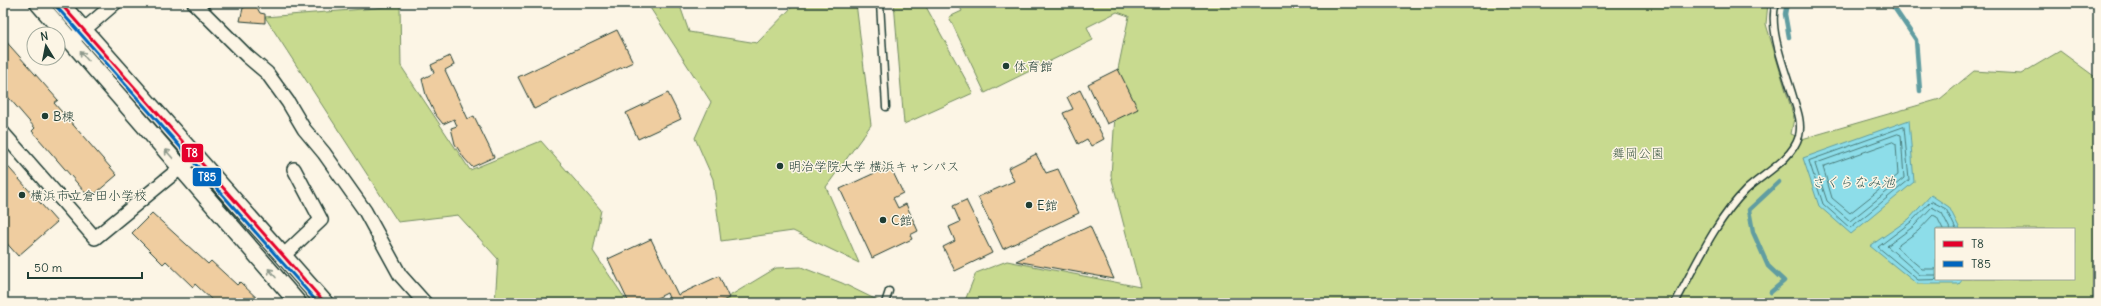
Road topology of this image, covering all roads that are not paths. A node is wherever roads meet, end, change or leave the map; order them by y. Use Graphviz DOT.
graph roads {
  1 [pos="38,3"];
  2 [pos="60,3"];
  3 [pos="116,3"];
  4 [pos="194,3"];
  5 [pos="880,3"];
  6 [pos="1776,3"];
  7 [pos="77,36"];
  8 [pos="886,107"];
  9 [pos="3,133"];
  10 [pos="196,155"];
  11 [pos="181,168"];
  12 [pos="294,169"];
  13 [pos="283,256"];
  14 [pos="889,291"];
  15 [pos="298,303"];
  16 [pos="325,303"];
  17 [pos="425,303"];
  18 [pos="885,303"];
  19 [pos="1675,303"];
  1 -- 7 [label="street"];
  2 -- 7 [label="street"];
  3 -- 7 [label="street"];
  4 -- 17 [label="street"];
  5 -- 8 [label="lane"];
  6 -- 19 [label="lane"];
  7 -- 10 [label="street"];
  11 -- 7 [label="street, one-way"];
  9 -- 11 [label="street"];
  10 -- 11 [label="street"];
  10 -- 13 [label="street"];
  15 -- 11 [label="street, one-way"];
  12 -- 13 [label="street"];
  13 -- 16 [label="street"];
  14 -- 18 [label="lane"];
}
